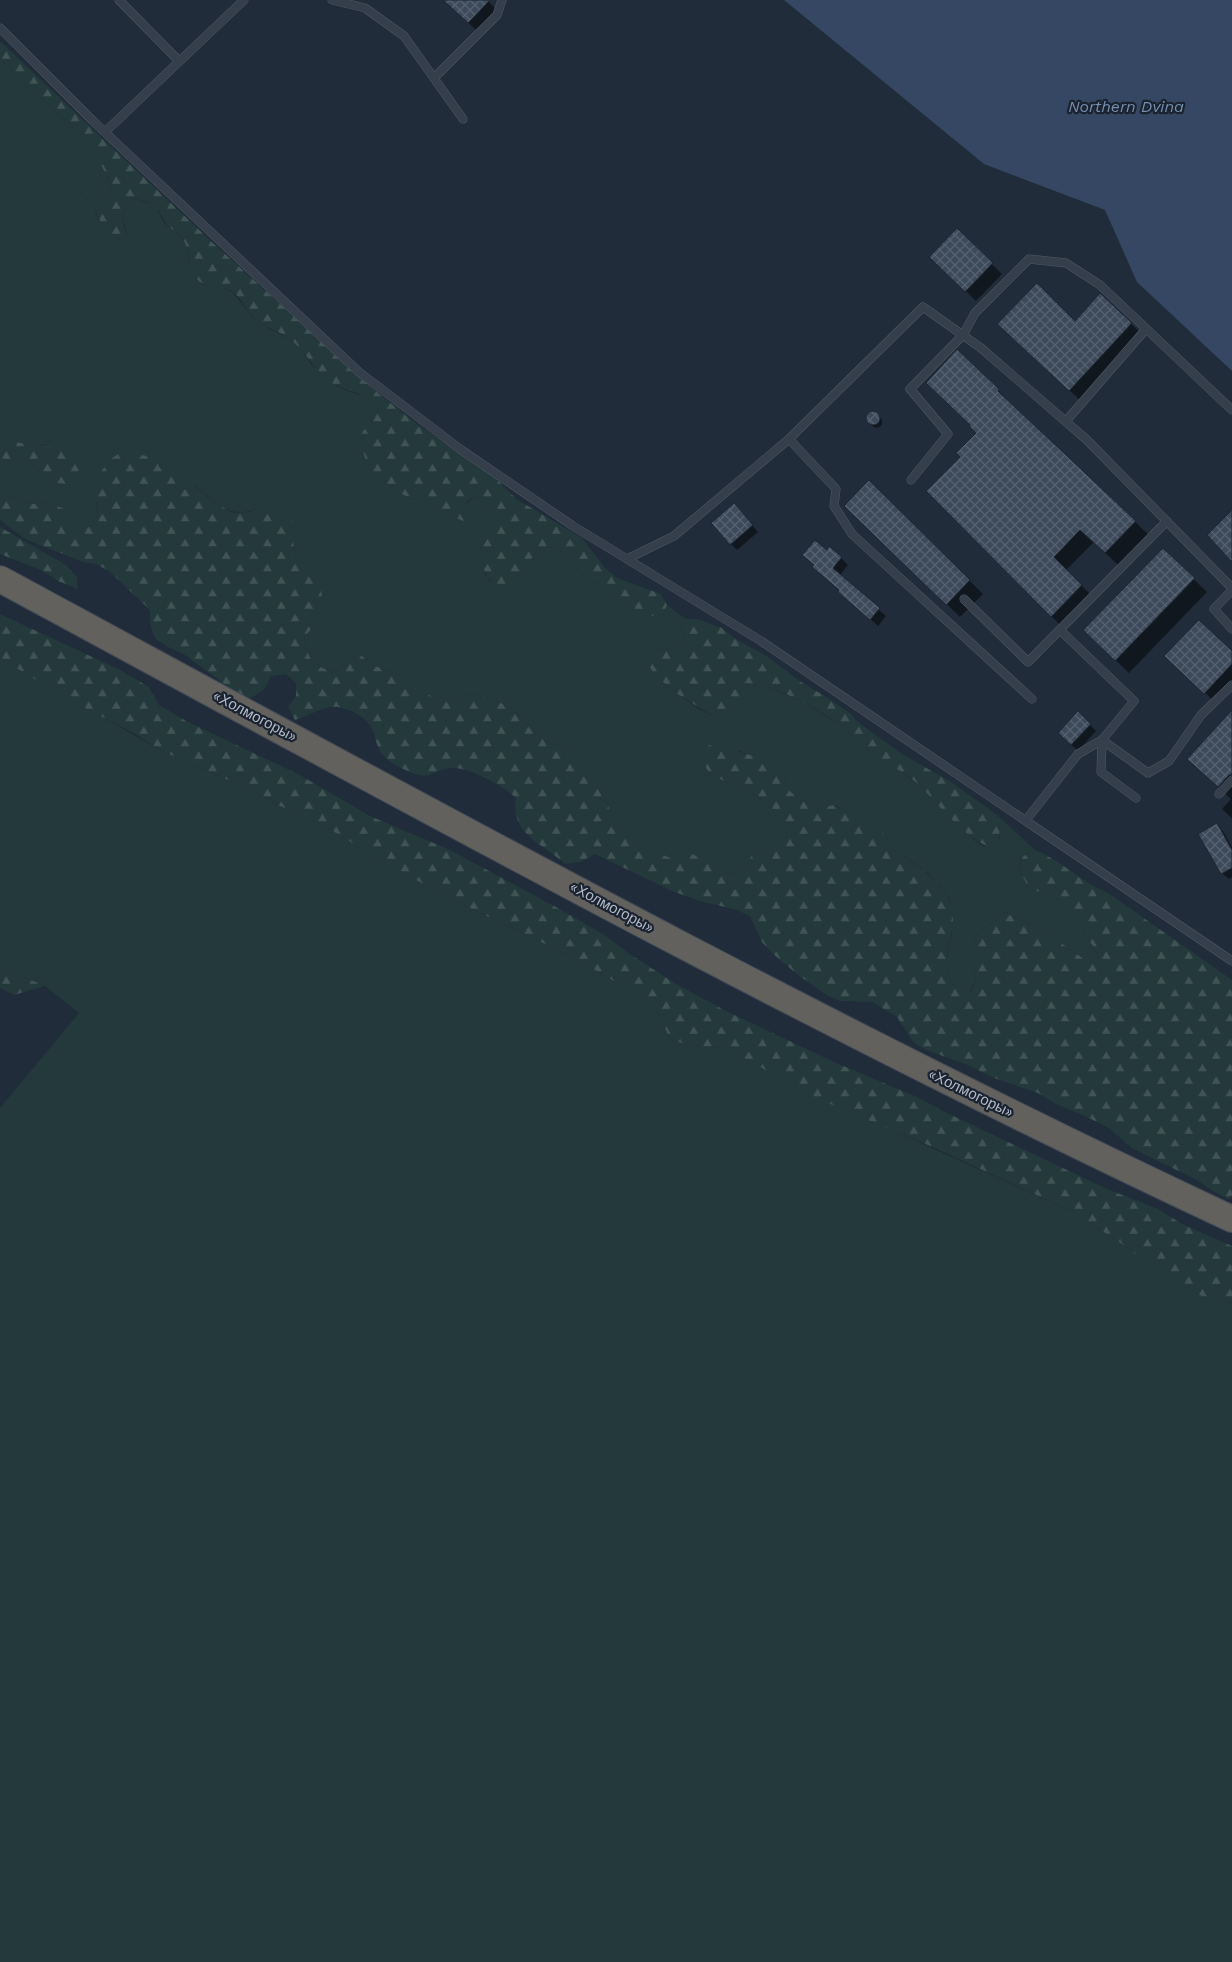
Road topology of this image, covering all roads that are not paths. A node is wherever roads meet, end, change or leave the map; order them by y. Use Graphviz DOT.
graph roads {
  1 [pos="119,0"];
  2 [pos="244,0"];
  3 [pos="332,0"];
  4 [pos="502,0"];
  5 [pos="0,28"];
  6 [pos="179,61"];
  7 [pos="436,76"];
  8 [pos="463,120"];
  9 [pos="105,132"];
  10 [pos="1146,328"];
  11 [pos="963,335"];
  12 [pos="1232,410"];
  13 [pos="1066,421"];
  14 [pos="789,439"];
  15 [pos="911,480"];
  16 [pos="1167,521"];
  17 [pos="627,559"];
  18 [pos="0,579"];
  19 [pos="1232,589"];
  20 [pos="964,599"];
  21 [pos="1232,629"];
  22 [pos="1060,630"];
  23 [pos="1232,685"];
  24 [pos="1032,699"];
  25 [pos="1102,740"];
  26 [pos="1232,780"];
  27 [pos="1219,794"];
  28 [pos="1136,798"];
  29 [pos="1026,820"];
  30 [pos="1232,961"];
  31 [pos="1232,1219"];
  1 -- 6 [label="lane"];
  2 -- 6 [label="lane"];
  3 -- 8 [label="lane"];
  4 -- 7 [label="lane"];
  5 -- 9 [label="lane"];
  6 -- 9 [label="lane"];
  9 -- 17 [label="lane"];
  10 -- 11 [label="lane"];
  10 -- 12 [label="lane"];
  10 -- 13 [label="lane"];
  11 -- 13 [label="lane"];
  11 -- 14 [label="lane"];
  11 -- 15 [label="lane"];
  13 -- 16 [label="lane"];
  14 -- 17 [label="lane"];
  14 -- 24 [label="lane"];
  16 -- 19 [label="lane"];
  16 -- 22 [label="lane"];
  17 -- 29 [label="lane"];
  18 -- 31 [label="highway, «Холмогоры»"];
  19 -- 21 [label="lane"];
  20 -- 22 [label="lane"];
  22 -- 25 [label="lane"];
  23 -- 25 [label="lane"];
  25 -- 28 [label="lane"];
  25 -- 29 [label="lane"];
  26 -- 27 [label="lane"];
  29 -- 30 [label="lane"];
}
